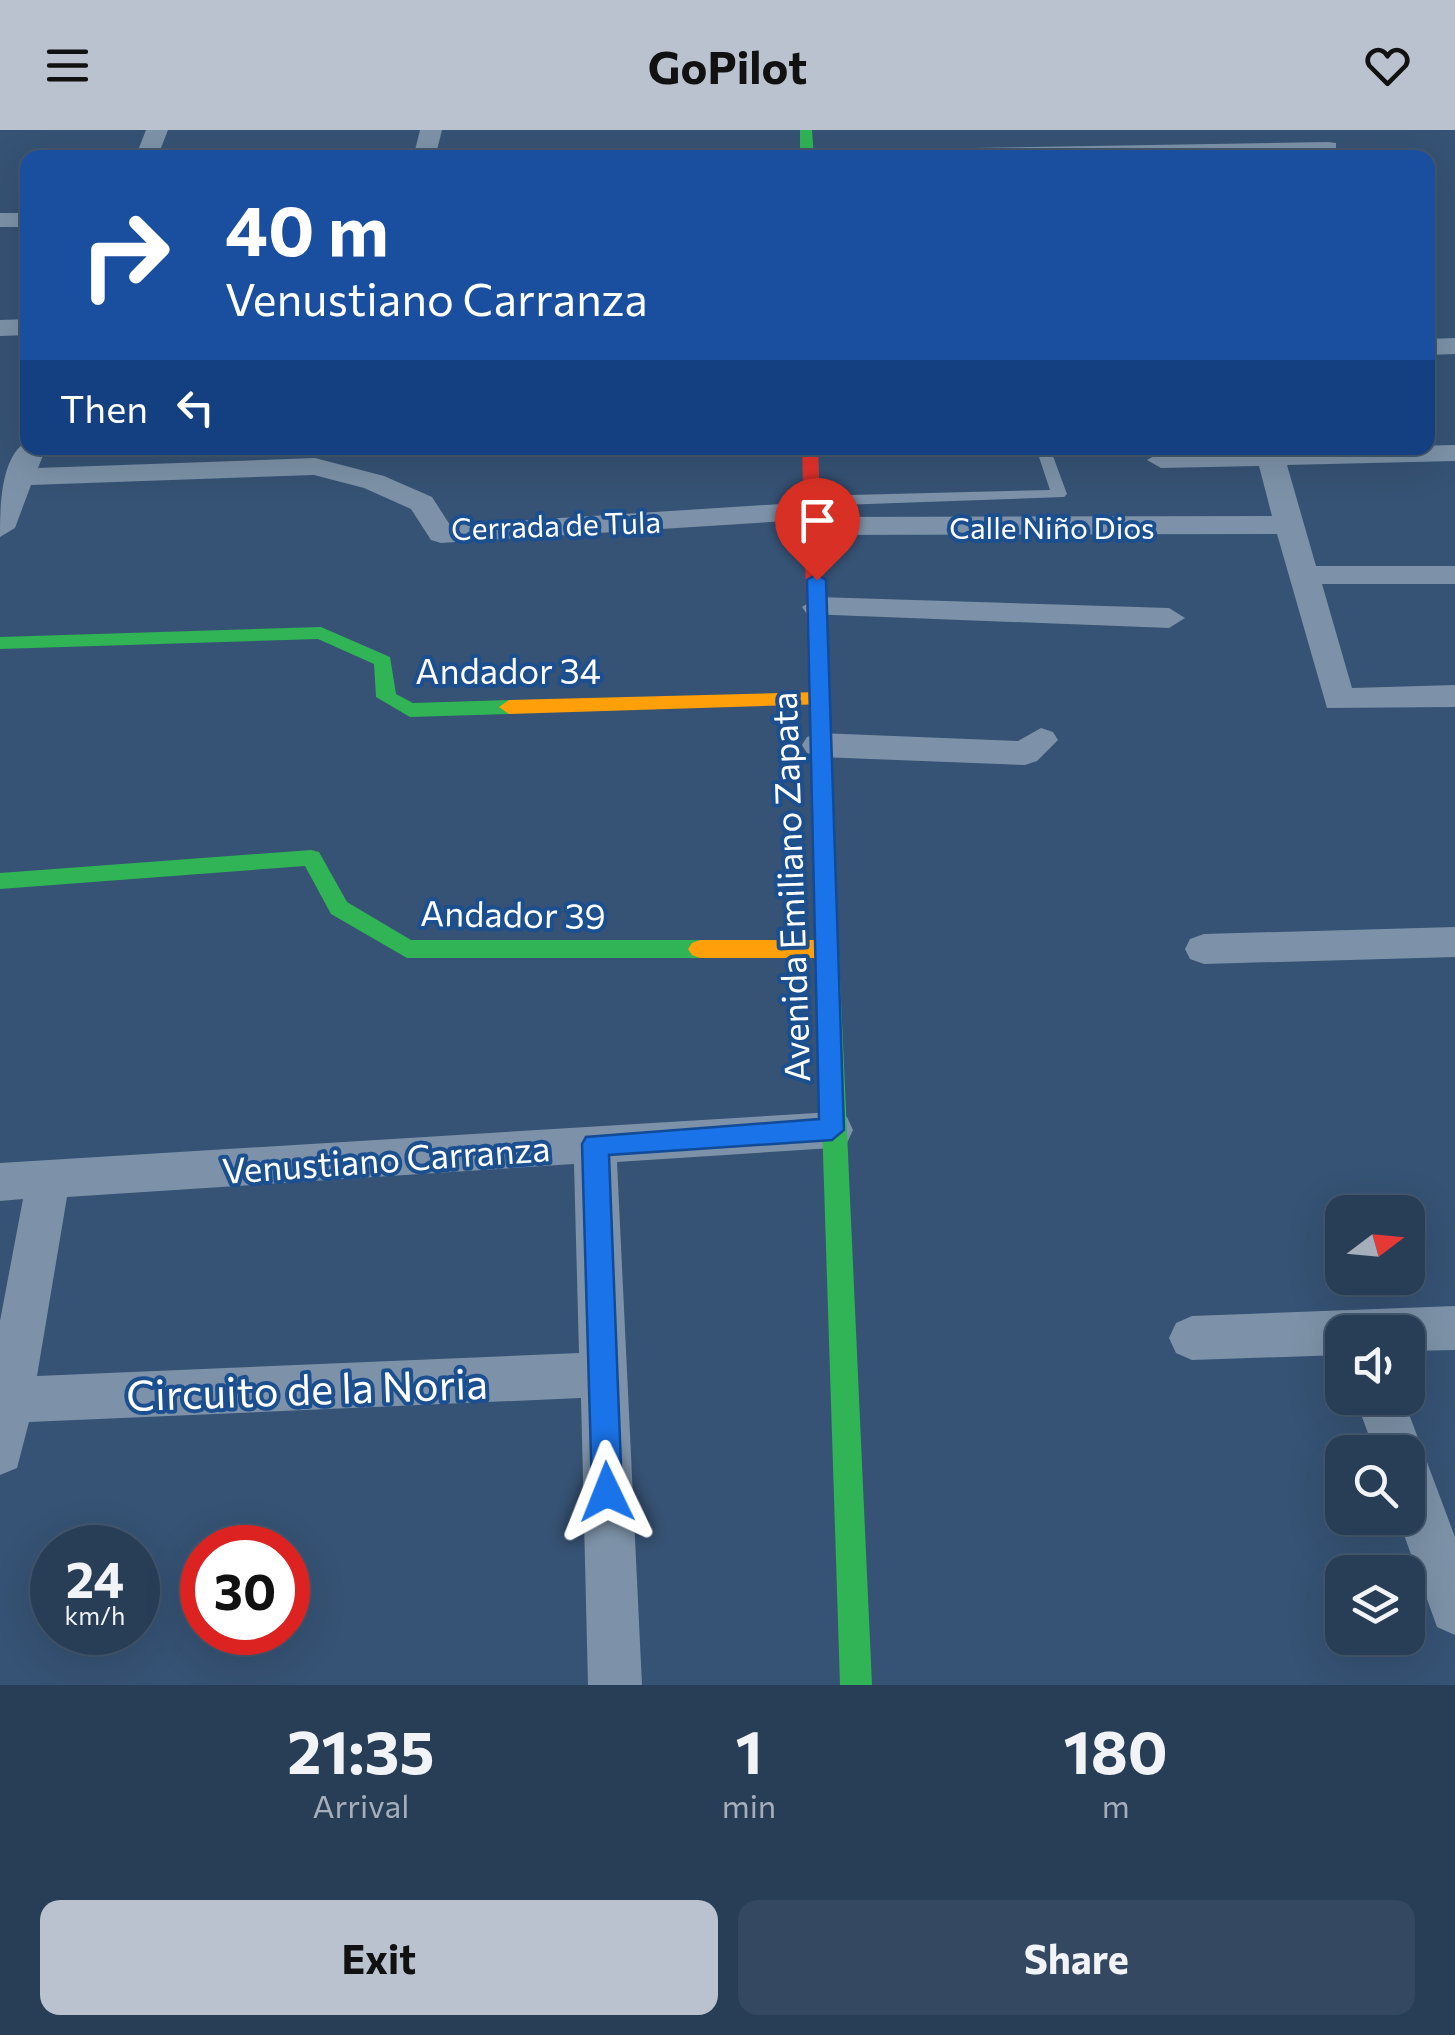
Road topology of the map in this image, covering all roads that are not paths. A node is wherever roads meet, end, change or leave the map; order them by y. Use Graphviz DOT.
graph roads {
  1 [pos="1328,148"];
  2 [pos="1212,150"];
  3 [pos="810,455"];
  4 [pos="1045,455"];
  5 [pos="1403,455"];
  6 [pos="1161,460"];
  7 [pos="1272,460"];
  8 [pos="20,461"];
  9 [pos="813,513"];
  10 [pos="1290,525"];
  11 [pos="0,528"];
  12 [pos="1455,575"];
  13 [pos="1303,576"];
  14 [pos="818,606"];
  15 [pos="1169,618"];
  16 [pos="0,643"];
  17 [pos="1455,696"];
  18 [pos="818,699"];
  19 [pos="1040,740"];
  20 [pos="819,745"];
  21 [pos="0,881"];
  22 [pos="1455,942"];
  23 [pos="826,949"];
  24 [pos="1204,949"];
  25 [pos="832,1130"];
  26 [pos="595,1144"];
  27 [pos="48,1180"];
  28 [pos="0,1182"];
  29 [pos="1455,1328"];
  30 [pos="1425,1329"];
  31 [pos="1325,1333"];
  32 [pos="1192,1338"];
  33 [pos="603,1375"];
  34 [pos="12,1400"];
  35 [pos="0,1452"];
  36 [pos="1425,1524"];
  37 [pos="1455,1609"];
  38 [pos="615,1685"];
  39 [pos="856,1685"];
  1 -- 2 [label="street"];
  3 -- 9 [label="street, Avenida Emiliano Zapata"];
  4 -- 9 [label="lane"];
  5 -- 7 [label="street"];
  6 -- 7 [label="street"];
  7 -- 10 [label="street"];
  8 -- 9 [label="street, Cerrada de Tula"];
  8 -- 11 [label="street"];
  9 -- 10 [label="street, Calle Niño Dios"];
  9 -- 14 [label="street, Avenida Emiliano Zapata"];
  10 -- 13 [label="street"];
  12 -- 13 [label="street"];
  13 -- 17 [label="street"];
  14 -- 15 [label="street"];
  14 -- 18 [label="street, Avenida Emiliano Zapata"];
  16 -- 18 [label="street, Andador 34"];
  18 -- 20 [label="street, Avenida Emiliano Zapata"];
  19 -- 20 [label="street"];
  20 -- 23 [label="street, Avenida Emiliano Zapata"];
  21 -- 23 [label="street, Andador 39"];
  22 -- 24 [label="street"];
  23 -- 25 [label="street, Avenida Emiliano Zapata"];
  25 -- 26 [label="street, Venustiano Carranza"];
  25 -- 39 [label="street, Avenida Emiliano Zapata"];
  26 -- 27 [label="street, Venustiano Carranza"];
  26 -- 33 [label="street"];
  27 -- 28 [label="street, Venustiano Carranza"];
  27 -- 34 [label="street"];
  29 -- 30 [label="street"];
  31 -- 32 [label="street"];
  33 -- 34 [label="street, Circuito de la Noria"];
  33 -- 38 [label="street"];
  34 -- 35 [label="street"];
  36 -- 37 [label="street"];
}
